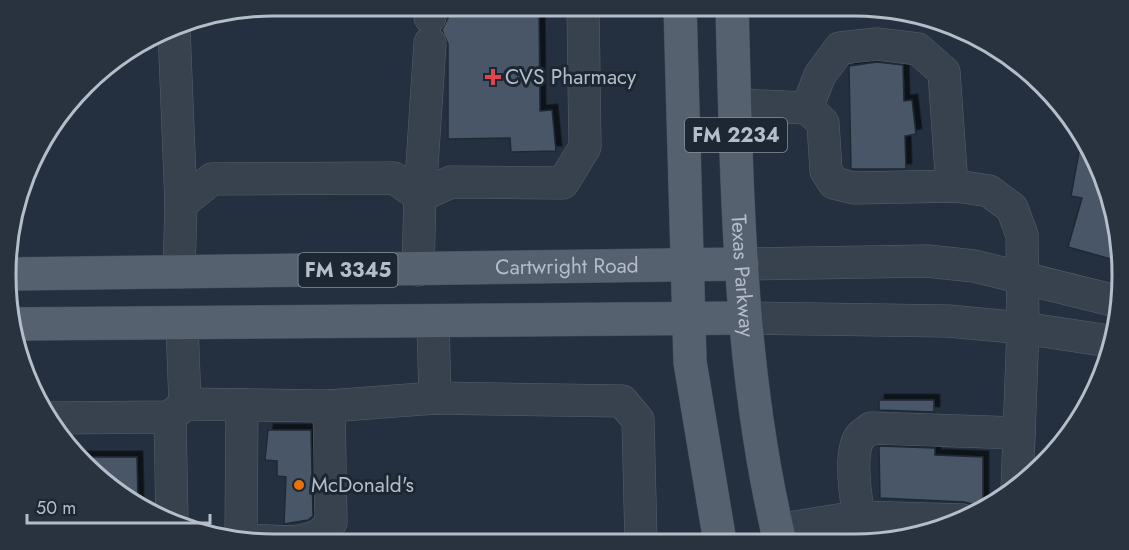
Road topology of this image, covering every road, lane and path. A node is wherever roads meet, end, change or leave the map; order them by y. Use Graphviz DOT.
graph roads {
  1 [pos="583,16"];
  2 [pos="680,16"];
  3 [pos="732,16"];
  4 [pos="430,22"];
  5 [pos="174,37"];
  6 [pos="735,105"];
  7 [pos="807,108"];
  8 [pos="952,186"];
  9 [pos="420,196"];
  10 [pos="181,204"];
  11 [pos="742,264"];
  12 [pos="686,266"];
  13 [pos="418,270"];
  14 [pos="179,272"];
  15 [pos="16,274"];
  16 [pos="1021,278"];
  17 [pos="1111,300"];
  18 [pos="745,318"];
  19 [pos="688,319"];
  20 [pos="433,321"];
  21 [pos="182,323"];
  22 [pos="21,324"];
  23 [pos="1023,328"];
  24 [pos="1104,340"];
  25 [pos="435,398"];
  26 [pos="242,405"];
  27 [pos="328,406"];
  28 [pos="178,410"];
  29 [pos="59,417"];
  30 [pos="1019,433"];
  31 [pos="1018,474"];
  32 [pos="172,512"];
  33 [pos="927,523"];
  34 [pos="861,529"];
  35 [pos="242,531"];
  36 [pos="319,534"];
  37 [pos="641,534"];
  38 [pos="719,534"];
  39 [pos="778,534"];
  40 [pos="802,534"];
  1 -- 9 [label="street"];
  2 -- 12 [label="main road, FM 2234"];
  3 -- 6 [label="main road, Texas Parkway / FM 2234"];
  4 -- 9 [label="street"];
  5 -- 10 [label="street"];
  6 -- 7 [label="street"];
  6 -- 11 [label="main road, Texas Parkway / FM 2234"];
  7 -- 8 [label="street"];
  7 -- 8 [label="street"];
  8 -- 16 [label="street"];
  9 -- 10 [label="street"];
  9 -- 13 [label="street"];
  10 -- 14 [label="street"];
  11 -- 12 [label="main road, Cartwright Road"];
  11 -- 16 [label="street, Cartwright Road"];
  11 -- 18 [label="main road, Texas Parkway / FM 2234"];
  12 -- 13 [label="main road, Cartwright Road / FM 3345"];
  12 -- 19 [label="main road, FM 2234"];
  13 -- 14 [label="main road, Cartwright Road / FM 3345"];
  14 -- 15 [label="main road, Cartwright Road / FM 3345"];
  14 -- 21 [label="main road"];
  16 -- 17 [label="street, Cartwright Road"];
  16 -- 23 [label="street"];
  18 -- 19 [label="main road"];
  18 -- 23 [label="street"];
  18 -- 39 [label="main road, Texas Parkway / FM 2234"];
  19 -- 20 [label="main road"];
  19 -- 38 [label="main road, FM 2234"];
  20 -- 21 [label="main road"];
  20 -- 25 [label="street"];
  21 -- 22 [label="main road"];
  21 -- 28 [label="street"];
  23 -- 24 [label="street"];
  23 -- 30 [label="street"];
  25 -- 27 [label="street"];
  25 -- 37 [label="street"];
  26 -- 27 [label="street"];
  26 -- 28 [label="street"];
  26 -- 35 [label="street"];
  27 -- 36 [label="street"];
  28 -- 29 [label="street"];
  28 -- 32 [label="street"];
  30 -- 31 [label="street"];
  30 -- 34 [label="street"];
  33 -- 34 [label="street"];
  34 -- 40 [label="street"];
}
